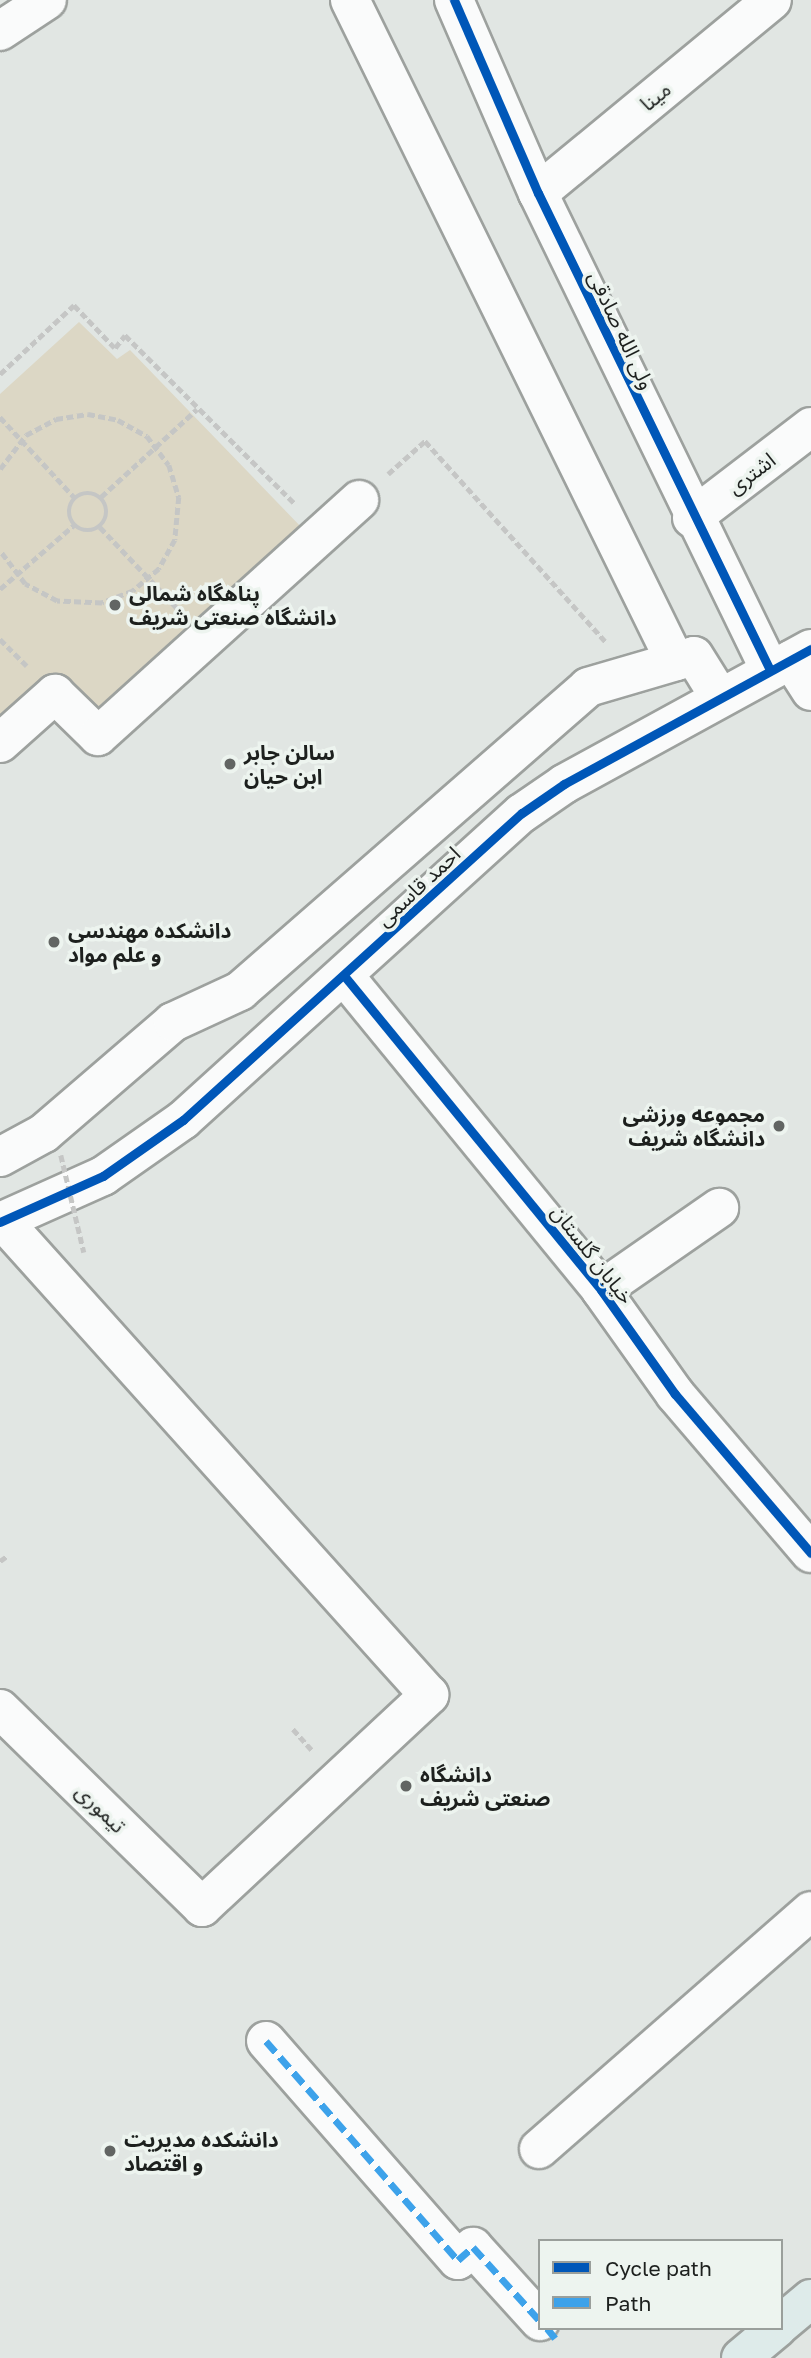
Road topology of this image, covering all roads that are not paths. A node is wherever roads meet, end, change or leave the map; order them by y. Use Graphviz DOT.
graph roads {
  1 [pos="47,0"];
  2 [pos="350,0"];
  3 [pos="454,0"];
  4 [pos="772,0"];
  5 [pos="0,31"];
  6 [pos="538,193"];
  7 [pos="811,427"];
  8 [pos="359,500"];
  9 [pos="692,518"];
  10 [pos="675,661"];
  11 [pos="796,667"];
  12 [pos="719,696"];
  13 [pos="0,743"];
  14 [pos="345,978"];
  15 [pos="0,1157"];
  16 [pos="719,1208"];
  17 [pos="2,1221"];
  18 [pos="601,1290"];
  19 [pos="811,1553"];
  20 [pos="0,1709"];
  21 [pos="811,1911"];
  22 [pos="266,2041"];
  23 [pos="539,2150"];
  24 [pos="811,2299"];
  25 [pos="538,2319"];
  26 [pos="783,2322"];
  27 [pos="775,2330"];
  28 [pos="741,2358"];
  1 -- 5 [label="street"];
  2 -- 10 [label="street"];
  3 -- 6 [label="street, ولی الله صادقی"];
  4 -- 6 [label="street, مینا"];
  6 -- 9 [label="street, ولی الله صادقی"];
  7 -- 9 [label="street, اشتری"];
  8 -- 13 [label="street"];
  9 -- 11 [label="street, ولی الله صادقی"];
  10 -- 12 [label="street"];
  10 -- 15 [label="street"];
  11 -- 12 [label="street, احمد قاسمی"];
  12 -- 14 [label="street, احمد قاسمی"];
  14 -- 17 [label="street, احمد قاسمی"];
  14 -- 18 [label="street, خیابان گلستان"];
  16 -- 18 [label="street"];
  17 -- 20 [label="street, تیموری"];
  18 -- 19 [label="street, خیابان گلستان"];
  21 -- 23 [label="street"];
  22 -- 25 [label="street"];
  24 -- 26 [label="main road"];
  27 -- 28 [label="main road"];
}
